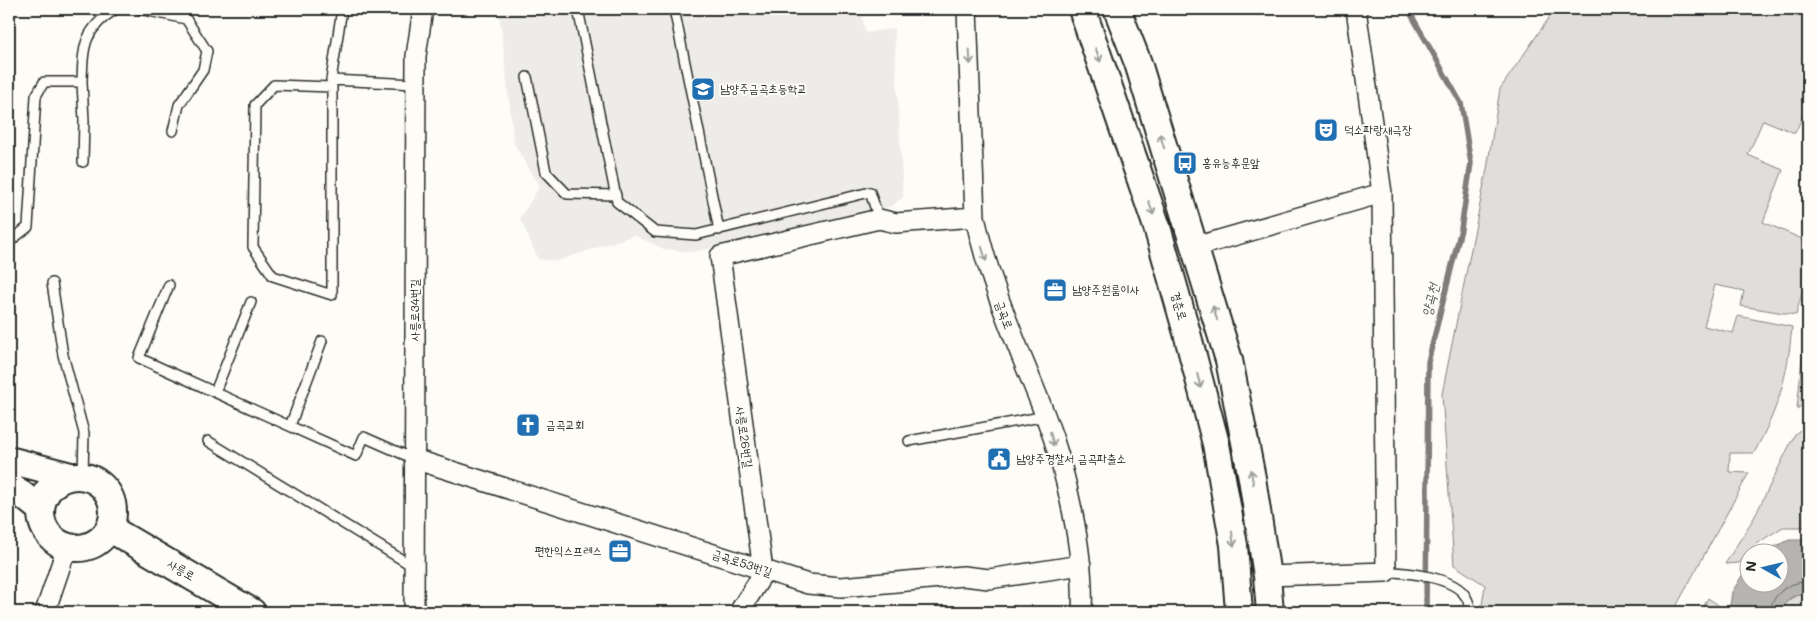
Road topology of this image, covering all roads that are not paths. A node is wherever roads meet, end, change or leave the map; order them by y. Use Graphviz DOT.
graph roads {
  1 [pos="116,9"];
  2 [pos="140,9"];
  3 [pos="342,9"];
  4 [pos="423,9"];
  5 [pos="578,9"];
  6 [pos="674,9"];
  7 [pos="967,9"];
  8 [pos="1082,9"];
  9 [pos="1118,9"];
  10 [pos="1356,9"];
  11 [pos="527,77"];
  12 [pos="82,82"];
  13 [pos="332,84"];
  14 [pos="416,84"];
  15 [pos="173,131"];
  16 [pos="83,162"];
  17 [pos="1382,193"];
  18 [pos="616,194"];
  19 [pos="975,217"];
  20 [pos="879,218"];
  21 [pos="719,230"];
  22 [pos="9,242"];
  23 [pos="1195,246"];
  24 [pos="52,283"];
  25 [pos="169,285"];
  26 [pos="251,302"];
  27 [pos="322,341"];
  28 [pos="215,392"];
  29 [pos="1046,416"];
  30 [pos="290,426"];
  31 [pos="208,441"];
  32 [pos="909,441"];
  33 [pos="414,459"];
  34 [pos="9,460"];
  35 [pos="77,476"];
  36 [pos="9,484"];
  37 [pos="41,510"];
  38 [pos="109,528"];
  39 [pos="67,547"];
  40 [pos="1081,564"];
  41 [pos="414,567"];
  42 [pos="763,570"];
  43 [pos="1395,572"];
  44 [pos="1267,576"];
  45 [pos="45,612"];
  46 [pos="252,612"];
  47 [pos="414,612"];
  48 [pos="739,612"];
  49 [pos="1082,612"];
  50 [pos="1239,612"];
  51 [pos="1270,612"];
  52 [pos="1472,612"];
  1 -- 12 [label="lane"];
  2 -- 15 [label="lane"];
  3 -- 13 [label="lane"];
  4 -- 14 [label="street, 사릉로34번길"];
  5 -- 18 [label="lane"];
  6 -- 21 [label="lane"];
  7 -- 19 [label="street, 금곡로, one-way"];
  8 -- 50 [label="street, 경춘로, one-way"];
  23 -- 9 [label="street, one-way"];
  10 -- 17 [label="street"];
  11 -- 18 [label="lane"];
  12 -- 16 [label="lane"];
  12 -- 22 [label="lane"];
  13 -- 13 [label="lane"];
  13 -- 14 [label="lane"];
  14 -- 33 [label="street, 사릉로34번길"];
  17 -- 23 [label="street"];
  17 -- 43 [label="street"];
  18 -- 21 [label="lane"];
  19 -- 20 [label="street"];
  19 -- 29 [label="street, 금곡로, one-way"];
  20 -- 21 [label="lane"];
  20 -- 42 [label="street, 사릉로26번길"];
  44 -- 23 [label="street, one-way"];
  24 -- 35 [label="lane"];
  25 -- 28 [label="lane"];
  26 -- 28 [label="lane"];
  27 -- 30 [label="lane"];
  28 -- 30 [label="lane"];
  29 -- 32 [label="lane"];
  29 -- 40 [label="street, 금곡로, one-way"];
  30 -- 33 [label="lane"];
  31 -- 41 [label="lane"];
  33 -- 41 [label="street, 사릉로34번길"];
  33 -- 42 [label="street, 금곡로53번길"];
  34 -- 35 [label="street"];
  35 -- 37 [label="street"];
  35 -- 38 [label="street"];
  36 -- 37 [label="street"];
  37 -- 39 [label="street"];
  38 -- 39 [label="street"];
  38 -- 46 [label="street, 사릉로"];
  39 -- 45 [label="street"];
  40 -- 42 [label="street, 금곡로53번길"];
  40 -- 49 [label="street, 금곡로"];
  41 -- 47 [label="street, 사릉로34번길"];
  42 -- 48 [label="street"];
  43 -- 44 [label="street"];
  43 -- 52 [label="lane"];
  44 -- 51 [label="street"];
}
